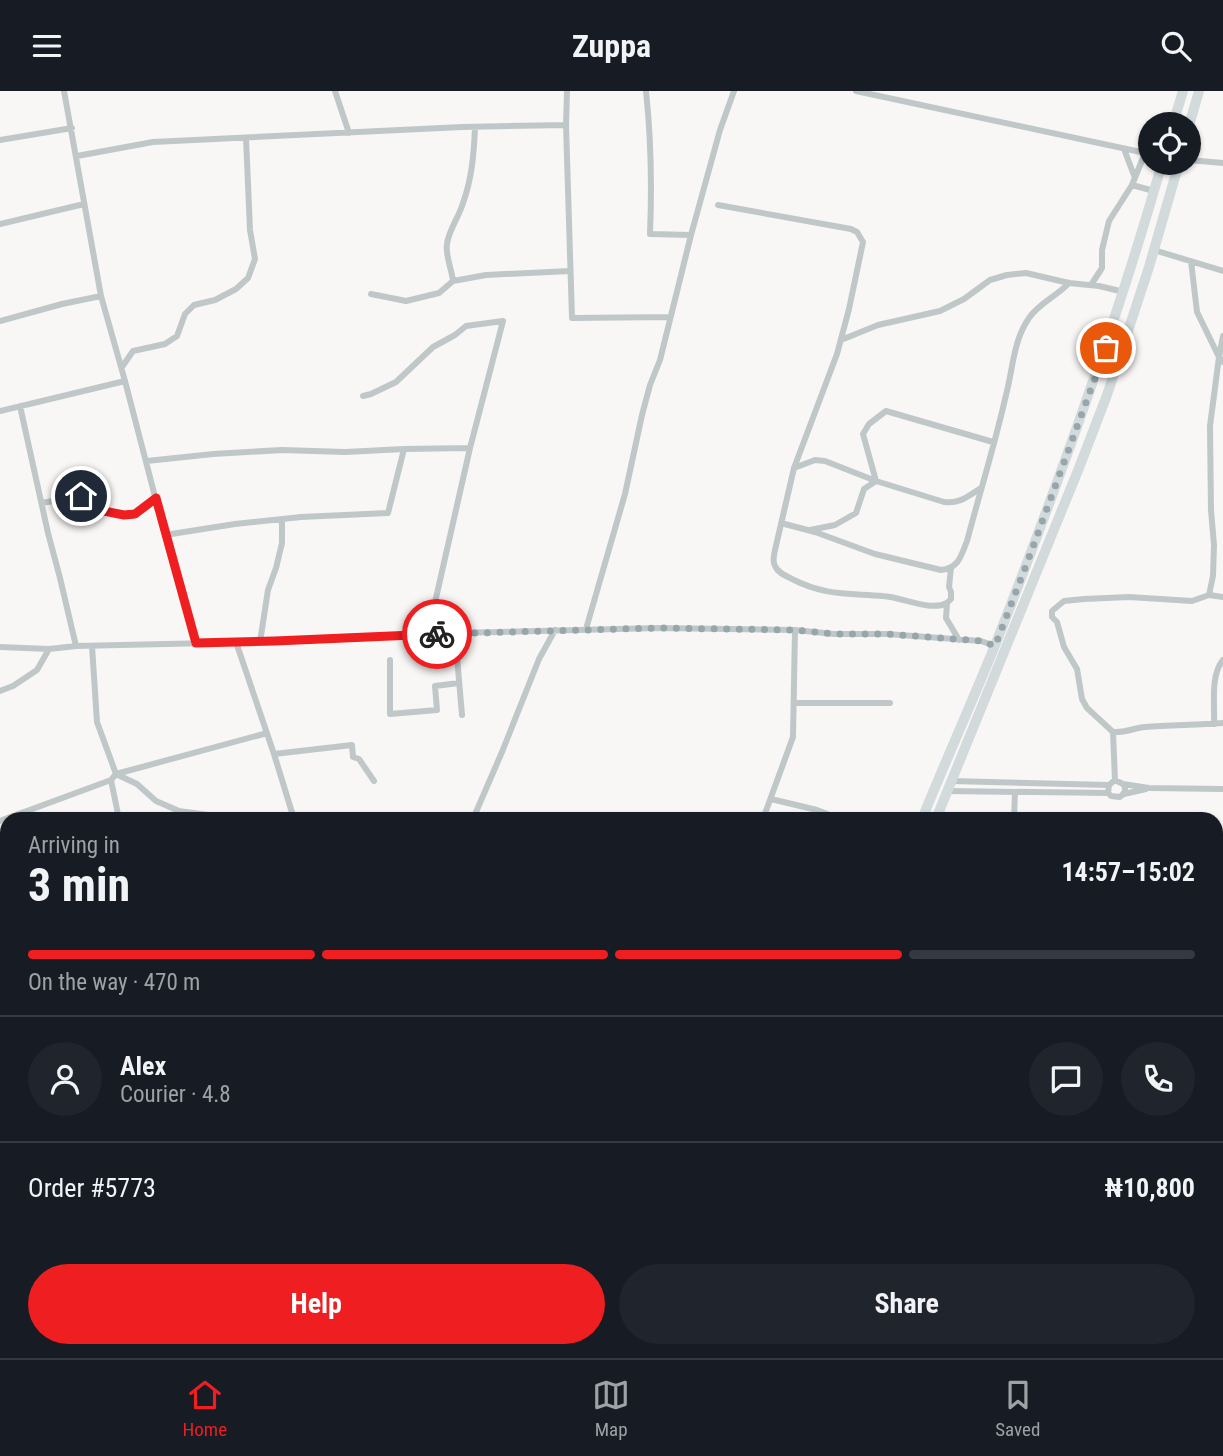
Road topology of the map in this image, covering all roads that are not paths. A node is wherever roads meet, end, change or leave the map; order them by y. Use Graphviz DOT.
graph roads {
  1 [pos="64,91"];
  2 [pos="335,91"];
  3 [pos="567,91"];
  4 [pos="646,91"];
  5 [pos="734,91"];
  6 [pos="856,91"];
  7 [pos="1183,91"];
  8 [pos="1199,91"];
  9 [pos="1177,112"];
  10 [pos="1193,112"];
  11 [pos="566,125"];
  12 [pos="475,127"];
  13 [pos="72,128"];
  14 [pos="349,133"];
  15 [pos="246,138"];
  16 [pos="0,139"];
  17 [pos="1124,149"];
  18 [pos="1138,152"];
  19 [pos="77,156"];
  20 [pos="1201,161"];
  21 [pos="1223,163"];
  22 [pos="1138,172"];
  23 [pos="1159,175"];
  24 [pos="1175,175"];
  25 [pos="1133,181"];
  26 [pos="1154,193"];
  27 [pos="1168,200"];
  28 [pos="84,204"];
  29 [pos="718,205"];
  30 [pos="0,224"];
  31 [pos="691,235"];
  32 [pos="1154,250"];
  33 [pos="1191,261"];
  34 [pos="570,271"];
  35 [pos="1223,271"];
  36 [pos="453,282"];
  37 [pos="1069,282"];
  38 [pos="1091,285"];
  39 [pos="1124,292"];
  40 [pos="371,294"];
  41 [pos="101,296"];
  42 [pos="670,317"];
  43 [pos="0,321"];
  44 [pos="1223,336"];
  45 [pos="841,340"];
  46 [pos="1221,359"];
  47 [pos="121,367"];
  48 [pos="125,381"];
  49 [pos="363,396"];
  50 [pos="20,406"];
  51 [pos="0,411"];
  52 [pos="993,442"];
  53 [pos="470,448"];
  54 [pos="404,449"];
  55 [pos="146,461"];
  56 [pos="794,468"];
  57 [pos="876,481"];
  58 [pos="981,488"];
  59 [pos="156,498"];
  60 [pos="42,503"];
  61 [pos="282,519"];
  62 [pos="781,523"];
  63 [pos="808,530"];
  64 [pos="165,535"];
  65 [pos="951,568"];
  66 [pos="1209,595"];
  67 [pos="1223,597"];
  68 [pos="947,603"];
  69 [pos="430,621"];
  70 [pos="586,629"];
  71 [pos="555,630"];
  72 [pos="795,630"];
  73 [pos="456,633"];
  74 [pos="958,640"];
  75 [pos="236,642"];
  76 [pos="260,642"];
  77 [pos="196,643"];
  78 [pos="76,646"];
  79 [pos="92,646"];
  80 [pos="995,646"];
  81 [pos="0,647"];
  82 [pos="49,649"];
  83 [pos="390,660"];
  84 [pos="1223,660"];
  85 [pos="458,683"];
  86 [pos="0,691"];
  87 [pos="794,703"];
  88 [pos="890,703"];
  89 [pos="463,715"];
  90 [pos="1223,723"];
  91 [pos="1214,724"];
  92 [pos="1113,732"];
  93 [pos="267,733"];
  94 [pos="274,754"];
  95 [pos="113,777"];
  96 [pos="374,781"];
  97 [pos="1112,783"];
  98 [pos="1124,784"];
  99 [pos="949,786"];
  100 [pos="1149,788"];
  101 [pos="1223,789"];
  102 [pos="1015,792"];
  103 [pos="1108,793"];
  104 [pos="1124,794"];
  105 [pos="771,799"];
  106 [pos="23,812"];
  107 [pos="118,812"];
  108 [pos="186,812"];
  109 [pos="292,812"];
  110 [pos="476,812"];
  111 [pos="766,812"];
  112 [pos="822,812"];
  113 [pos="925,812"];
  114 [pos="939,812"];
  115 [pos="1014,812"];
  1 -- 13 [label="street"];
  2 -- 14 [label="street"];
  3 -- 11 [label="street"];
  4 -- 31 [label="street"];
  5 -- 31 [label="street"];
  6 -- 17 [label="street"];
  7 -- 9 [label="highway"];
  8 -- 10 [label="highway"];
  11 -- 12 [label="street"];
  11 -- 34 [label="street"];
  12 -- 14 [label="street"];
  12 -- 36 [label="street"];
  13 -- 16 [label="street"];
  13 -- 19 [label="street"];
  14 -- 15 [label="street"];
  15 -- 19 [label="street"];
  15 -- 47 [label="street"];
  17 -- 18 [label="street"];
  17 -- 25 [label="street"];
  19 -- 28 [label="street"];
  20 -- 21 [label="street"];
  22 -- 25 [label="street"];
  23 -- 26 [label="highway"];
  24 -- 27 [label="highway"];
  25 -- 26 [label="street"];
  25 -- 38 [label="street"];
  26 -- 27 [label="highway"];
  26 -- 39 [label="highway"];
  27 -- 32 [label="highway"];
  28 -- 30 [label="street"];
  28 -- 41 [label="street"];
  29 -- 45 [label="street"];
  31 -- 42 [label="street"];
  32 -- 33 [label="street"];
  32 -- 99 [label="highway"];
  33 -- 35 [label="street"];
  33 -- 46 [label="street"];
  34 -- 36 [label="street"];
  34 -- 42 [label="street"];
  36 -- 40 [label="street"];
  37 -- 38 [label="street"];
  37 -- 45 [label="street"];
  37 -- 52 [label="street"];
  38 -- 39 [label="street"];
  39 -- 80 [label="highway"];
  41 -- 43 [label="street"];
  41 -- 47 [label="street"];
  42 -- 70 [label="street"];
  44 -- 46 [label="street"];
  45 -- 56 [label="street"];
  46 -- 66 [label="street"];
  47 -- 48 [label="street"];
  48 -- 50 [label="street"];
  48 -- 55 [label="street"];
  49 -- 53 [label="street"];
  50 -- 51 [label="street"];
  50 -- 60 [label="street"];
  52 -- 57 [label="street"];
  52 -- 58 [label="street"];
  53 -- 54 [label="street"];
  53 -- 69 [label="street"];
  54 -- 55 [label="street"];
  54 -- 61 [label="street"];
  55 -- 59 [label="street"];
  56 -- 57 [label="street"];
  56 -- 62 [label="street"];
  57 -- 58 [label="street"];
  57 -- 63 [label="street"];
  58 -- 65 [label="street"];
  59 -- 60 [label="street"];
  59 -- 64 [label="street"];
  60 -- 78 [label="street"];
  61 -- 64 [label="street"];
  61 -- 76 [label="street"];
  62 -- 63 [label="street"];
  62 -- 68 [label="street"];
  63 -- 65 [label="street"];
  64 -- 77 [label="street"];
  65 -- 68 [label="street"];
  66 -- 67 [label="street"];
  66 -- 92 [label="street"];
  68 -- 74 [label="street"];
  70 -- 71 [label="street"];
  70 -- 72 [label="street"];
  71 -- 73 [label="street"];
  71 -- 110 [label="street"];
  72 -- 74 [label="street"];
  72 -- 87 [label="street"];
  73 -- 76 [label="street"];
  73 -- 85 [label="street"];
  74 -- 80 [label="street"];
  75 -- 76 [label="street"];
  75 -- 77 [label="street"];
  75 -- 93 [label="street"];
  77 -- 79 [label="street"];
  78 -- 79 [label="street"];
  78 -- 82 [label="street"];
  79 -- 95 [label="street"];
  80 -- 113 [label="highway"];
  81 -- 82 [label="street"];
  82 -- 86 [label="street"];
  83 -- 85 [label="street"];
  84 -- 91 [label="street"];
  85 -- 89 [label="street"];
  87 -- 88 [label="street"];
  87 -- 105 [label="street"];
  90 -- 91 [label="street"];
  91 -- 92 [label="street"];
  92 -- 97 [label="street"];
  93 -- 94 [label="street"];
  93 -- 95 [label="street"];
  94 -- 96 [label="street"];
  94 -- 109 [label="street"];
  95 -- 106 [label="street"];
  95 -- 107 [label="street"];
  95 -- 108 [label="street"];
  97 -- 98 [label="street"];
  97 -- 99 [label="street"];
  97 -- 103 [label="street"];
  98 -- 100 [label="street"];
  98 -- 104 [label="street"];
  99 -- 102 [label="street"];
  99 -- 114 [label="highway"];
  100 -- 101 [label="street"];
  100 -- 104 [label="street"];
  102 -- 103 [label="street"];
  102 -- 115 [label="street"];
  103 -- 104 [label="street"];
  105 -- 111 [label="street"];
  105 -- 112 [label="street"];
}
